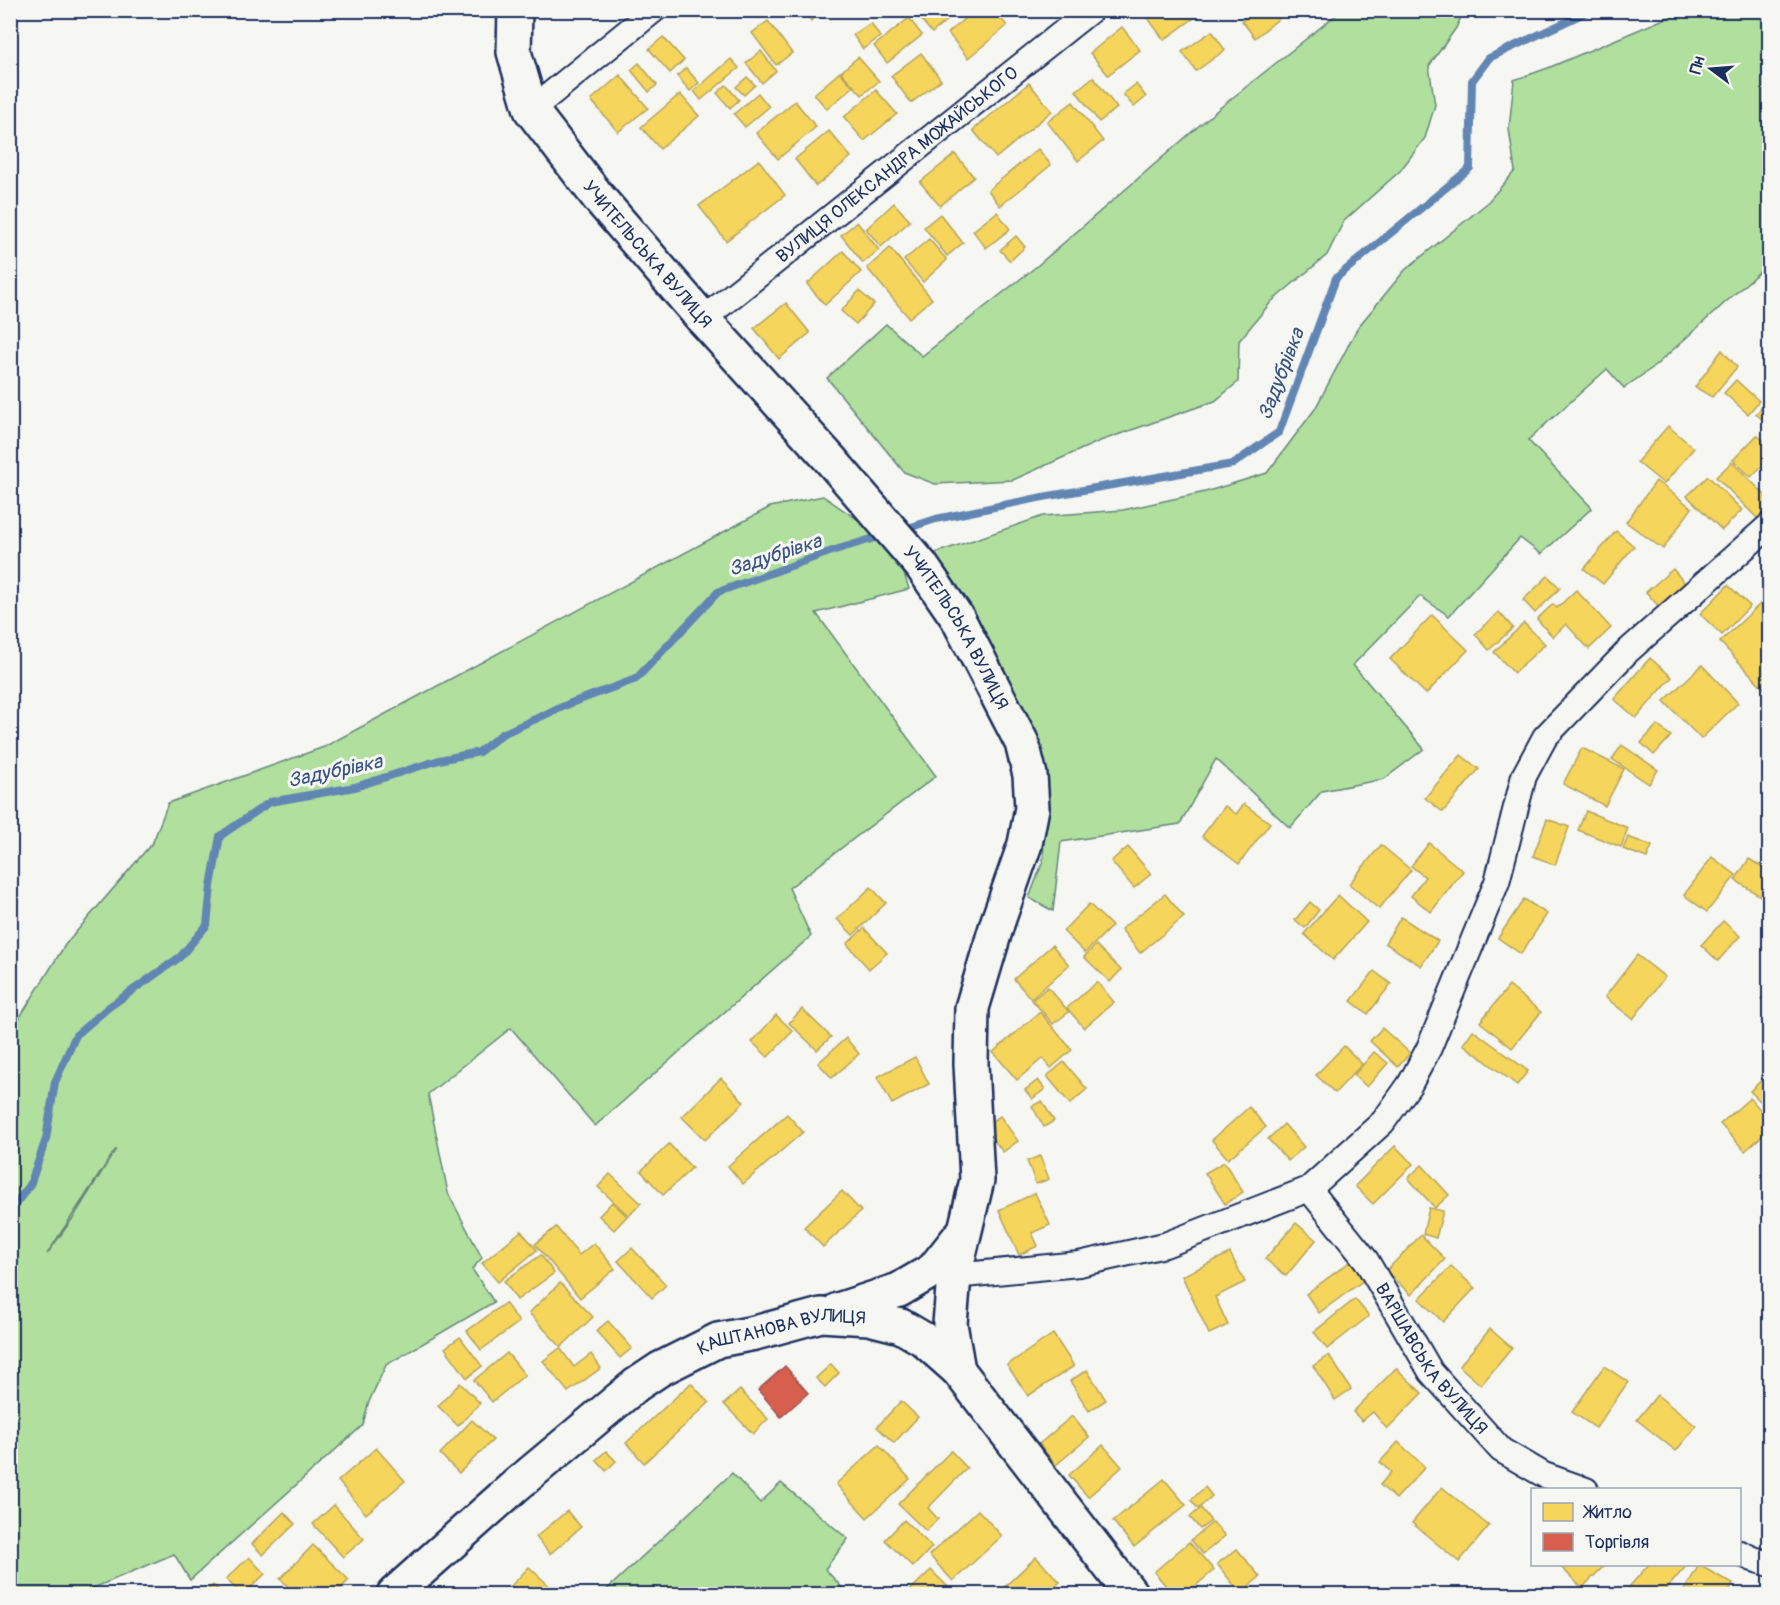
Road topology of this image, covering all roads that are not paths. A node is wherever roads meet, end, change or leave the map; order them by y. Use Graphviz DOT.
graph roads {
  1 [pos="515,10"];
  2 [pos="654,10"];
  3 [pos="1091,10"];
  4 [pos="531,110"];
  5 [pos="703,319"];
  6 [pos="1770,525"];
  7 [pos="1309,1189"];
  8 [pos="965,1230"];
  9 [pos="954,1276"];
  10 [pos="821,1315"];
  11 [pos="958,1370"];
  12 [pos="1581,1488"];
  13 [pos="1741,1553"];
  14 [pos="1770,1564"];
  15 [pos="394,1594"];
  16 [pos="1131,1594"];
  1 -- 4 [label="main road, УЧИТЕЛЬСЬКА ВУЛИЦЯ"];
  2 -- 4 [label="street"];
  3 -- 5 [label="street, ВУЛИЦЯ ОЛЕКСАНДРА МОЖАЙСЬКОГО"];
  4 -- 5 [label="main road, УЧИТЕЛЬСЬКА ВУЛИЦЯ"];
  5 -- 8 [label="main road, УЧИТЕЛЬСЬКА ВУЛИЦЯ"];
  6 -- 7 [label="street"];
  7 -- 9 [label="street"];
  7 -- 12 [label="street, ВАРШАВСЬКА ВУЛИЦЯ"];
  8 -- 9 [label="main road, УЧИТЕЛЬСЬКА ВУЛИЦЯ"];
  8 -- 10 [label="main road"];
  9 -- 11 [label="main road, УЧИТЕЛЬСЬКА ВУЛИЦЯ"];
  10 -- 11 [label="main road, КАШТАНОВА ВУЛИЦЯ"];
  10 -- 15 [label="main road, КАШТАНОВА ВУЛИЦЯ"];
  11 -- 16 [label="main road, КАШТАНОВА ВУЛИЦЯ"];
  13 -- 14 [label="street"];
}
